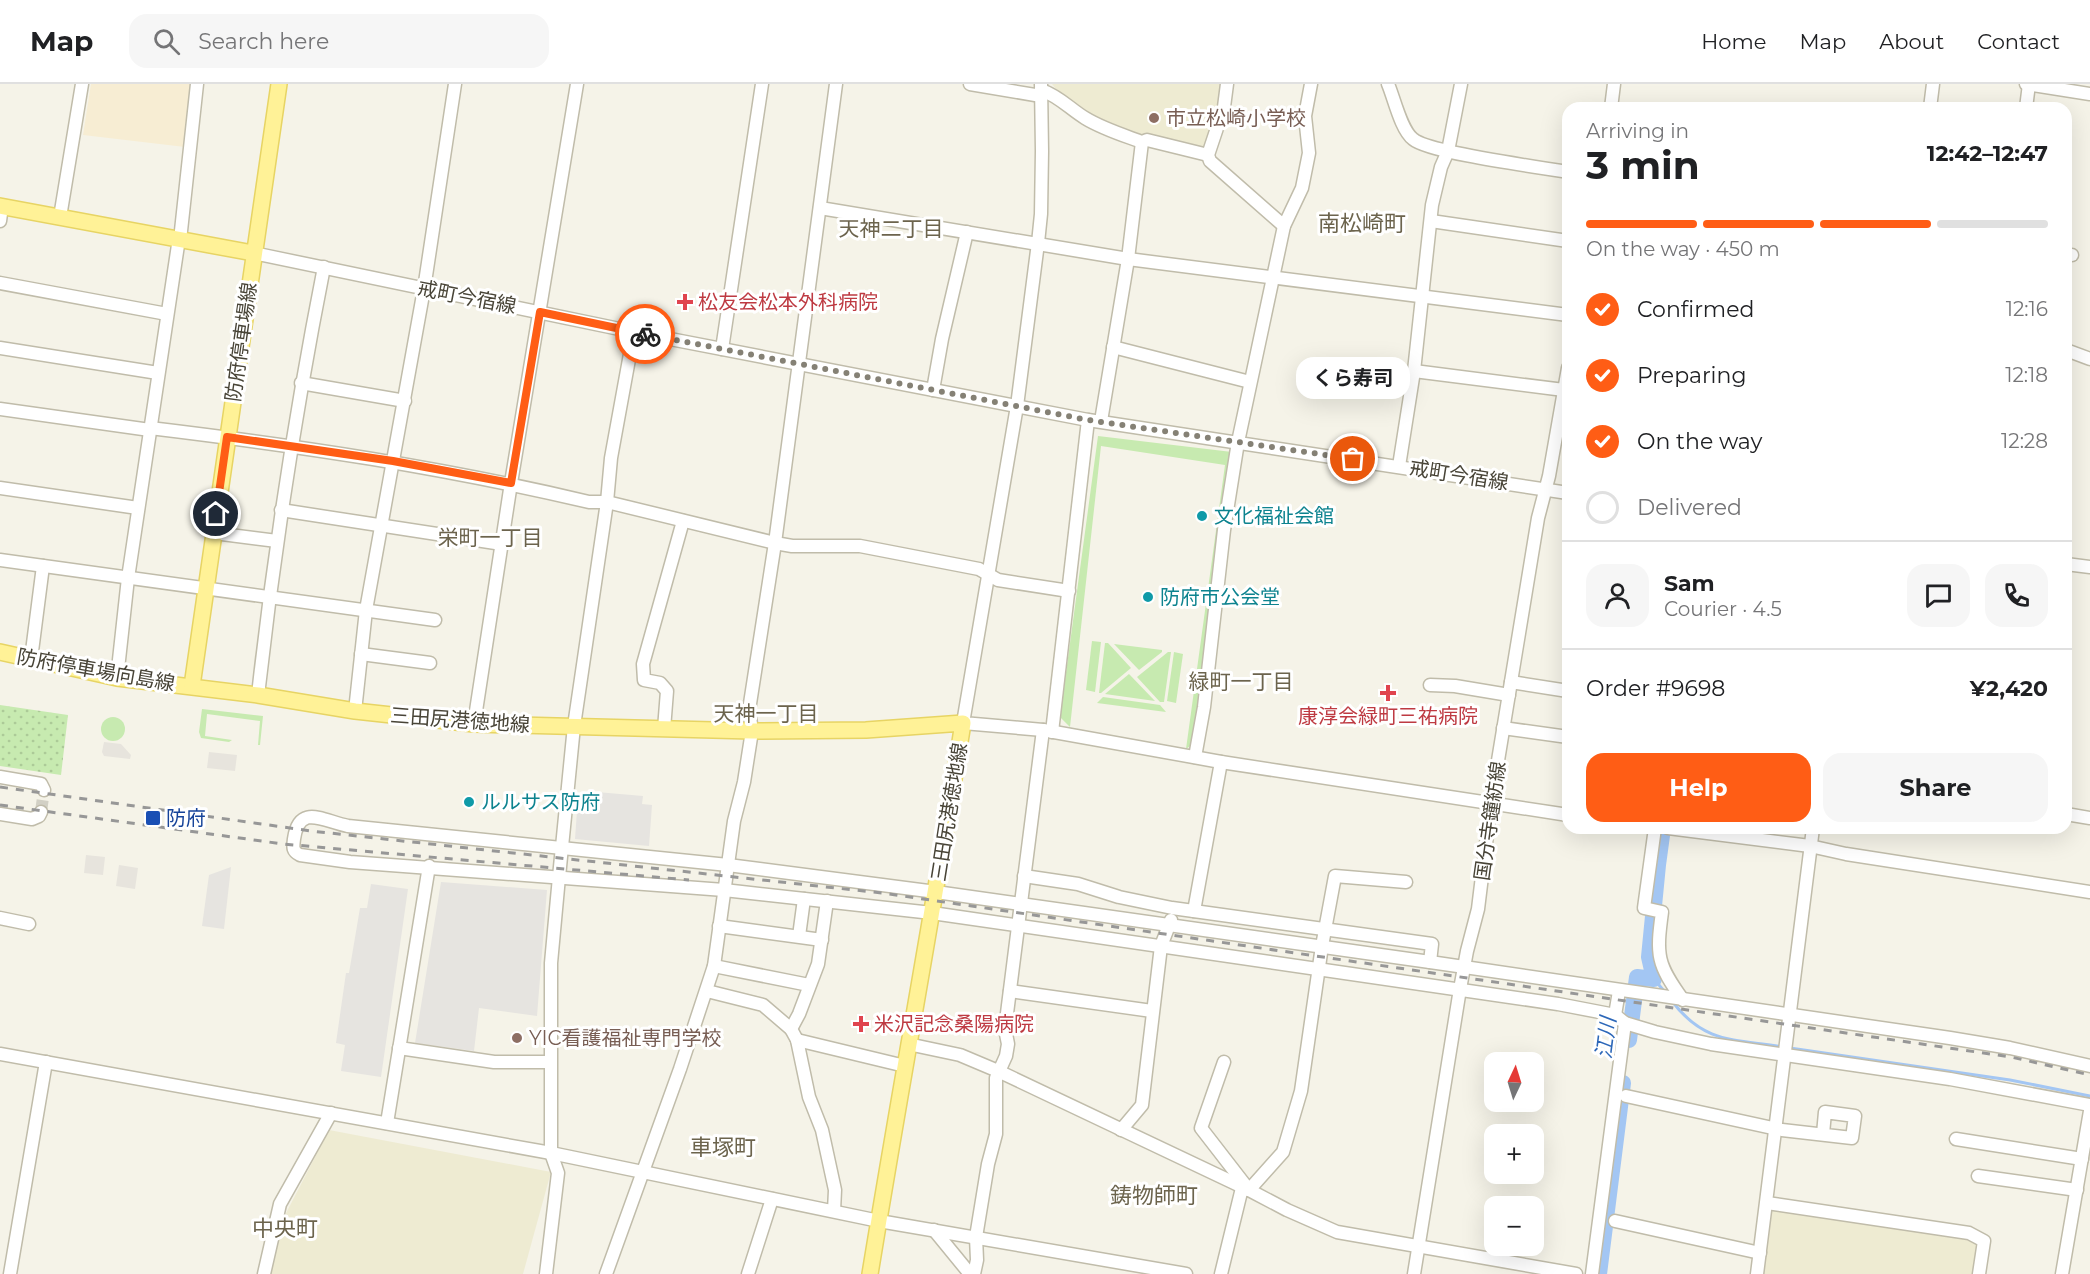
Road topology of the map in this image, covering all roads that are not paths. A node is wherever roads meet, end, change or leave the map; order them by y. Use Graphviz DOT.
graph roads {
  1 [pos="82,84"];
  2 [pos="197,84"];
  3 [pos="274,84"];
  4 [pos="279,84"];
  5 [pos="455,84"];
  6 [pos="578,84"];
  7 [pos="762,84"];
  8 [pos="836,84"];
  9 [pos="970,84"];
  10 [pos="1227,84"];
  11 [pos="1311,84"];
  12 [pos="1388,84"];
  13 [pos="1461,84"];
  14 [pos="1614,84"];
  15 [pos="1933,84"];
  16 [pos="2028,84"];
  17 [pos="1041,90"];
  18 [pos="2090,94"];
  19 [pos="1612,102"];
  20 [pos="1931,102"];
  21 [pos="2026,102"];
  22 [pos="1142,142"];
  23 [pos="1448,151"];
  24 [pos="1208,155"];
  25 [pos="1562,171"];
  26 [pos="820,208"];
  27 [pos="1,211"];
  28 [pos="60,217"];
  29 [pos="1431,221"];
  30 [pos="1284,226"];
  31 [pos="967,232"];
  32 [pos="1562,240"];
  33 [pos="179,243"];
  34 [pos="1038,243"];
  35 [pos="253,253"];
  36 [pos="1128,259"];
  37 [pos="324,267"];
  38 [pos="1273,278"];
  39 [pos="0,283"];
  40 [pos="424,289"];
  41 [pos="1423,296"];
  42 [pos="540,312"];
  43 [pos="167,314"];
  44 [pos="1562,314"];
  45 [pos="634,332"];
  46 [pos="1113,346"];
  47 [pos="0,348"];
  48 [pos="722,349"];
  49 [pos="2072,352"];
  50 [pos="2090,359"];
  51 [pos="798,364"];
  52 [pos="1414,371"];
  53 [pos="158,373"];
  54 [pos="1250,382"];
  55 [pos="301,383"];
  56 [pos="933,390"];
  57 [pos="1562,390"];
  58 [pos="405,401"];
  59 [pos="1562,401"];
  60 [pos="1017,406"];
  61 [pos="0,409"];
  62 [pos="1094,421"];
  63 [pos="150,429"];
  64 [pos="227,437"];
  65 [pos="1238,442"];
  66 [pos="291,445"];
  67 [pos="393,461"];
  68 [pos="1399,466"];
  69 [pos="511,483"];
  70 [pos="0,488"];
  71 [pos="1544,489"];
  72 [pos="1562,492"];
  73 [pos="607,502"];
  74 [pos="138,508"];
  75 [pos="281,510"];
  76 [pos="682,520"];
  77 [pos="381,526"];
  78 [pos="213,533"];
  79 [pos="277,541"];
  80 [pos="775,543"];
  81 [pos="502,544"];
  82 [pos="0,560"];
  83 [pos="2072,565"];
  84 [pos="43,566"];
  85 [pos="2090,567"];
  86 [pos="988,575"];
  87 [pos="128,578"];
  88 [pos="205,589"];
  89 [pos="1069,591"];
  90 [pos="269,596"];
  91 [pos="366,610"];
  92 [pos="435,620"];
  93 [pos="0,652"];
  94 [pos="361,654"];
  95 [pos="31,659"];
  96 [pos="430,663"];
  97 [pos="117,678"];
  98 [pos="1430,685"];
  99 [pos="192,686"];
  100 [pos="1510,688"];
  101 [pos="1562,691"];
  102 [pos="258,695"];
  103 [pos="355,711"];
  104 [pos="963,723"];
  105 [pos="474,724"];
  106 [pos="574,726"];
  107 [pos="1503,728"];
  108 [pos="664,729"];
  109 [pos="752,731"];
  110 [pos="1048,731"];
  111 [pos="1562,736"];
  112 [pos="1195,757"];
  113 [pos="1221,762"];
  114 [pos="0,777"];
  115 [pos="44,790"];
  116 [pos="1491,803"];
  117 [pos="41,812"];
  118 [pos="0,814"];
  119 [pos="1562,814"];
  120 [pos="2072,815"];
  121 [pos="2090,818"];
  122 [pos="1654,834"];
  123 [pos="1715,834"];
  124 [pos="1812,834"];
  125 [pos="1810,846"];
  126 [pos="563,848"];
  127 [pos="729,865"];
  128 [pos="429,866"];
  129 [pos="1024,876"];
  130 [pos="559,877"];
  131 [pos="1406,882"];
  132 [pos="724,890"];
  133 [pos="936,892"];
  134 [pos="2090,892"];
  135 [pos="804,899"];
  136 [pos="827,901"];
  137 [pos="1022,904"];
  138 [pos="1172,908"];
  139 [pos="1194,910"];
  140 [pos="932,913"];
  141 [pos="0,918"];
  142 [pos="29,924"];
  143 [pos="1017,925"];
  144 [pos="1170,925"];
  145 [pos="719,926"];
  146 [pos="1325,928"];
  147 [pos="800,936"];
  148 [pos="822,940"];
  149 [pos="1161,946"];
  150 [pos="1322,946"];
  151 [pos="1430,962"];
  152 [pos="714,966"];
  153 [pos="1464,967"];
  154 [pos="1319,969"];
  155 [pos="809,985"];
  156 [pos="1460,989"];
  157 [pos="707,991"];
  158 [pos="1010,991"];
  159 [pos="1619,991"];
  160 [pos="1683,1000"];
  161 [pos="1152,1011"];
  162 [pos="1789,1015"];
  163 [pos="1620,1019"];
  164 [pos="794,1034"];
  165 [pos="908,1044"];
  166 [pos="399,1048"];
  167 [pos="0,1054"];
  168 [pos="1784,1054"];
  169 [pos="46,1062"];
  170 [pos="550,1062"];
  171 [pos="1224,1062"];
  172 [pos="905,1066"];
  173 [pos="2090,1066"];
  174 [pos="998,1071"];
  175 [pos="1626,1096"];
  176 [pos="2090,1105"];
  177 [pos="2090,1111"];
  178 [pos="331,1113"];
  179 [pos="387,1123"];
  180 [pos="1774,1127"];
  181 [pos="1121,1130"];
  182 [pos="1823,1134"];
  183 [pos="1956,1139"];
  184 [pos="551,1153"];
  185 [pos="2082,1159"];
  186 [pos="644,1171"];
  187 [pos="1978,1176"];
  188 [pos="1246,1189"];
  189 [pos="2077,1191"];
  190 [pos="772,1199"];
  191 [pos="1767,1203"];
  192 [pos="834,1211"];
  193 [pos="879,1221"];
  194 [pos="1615,1221"];
  195 [pos="934,1230"];
  196 [pos="976,1237"];
  197 [pos="1419,1246"];
  198 [pos="1760,1253"];
  199 [pos="10,1274"];
  200 [pos="264,1274"];
  201 [pos="546,1274"];
  202 [pos="606,1274"];
  203 [pos="748,1274"];
  204 [pos="870,1274"];
  205 [pos="970,1274"];
  206 [pos="974,1274"];
  207 [pos="1186,1274"];
  208 [pos="1221,1274"];
  209 [pos="1414,1274"];
  210 [pos="1576,1274"];
  211 [pos="1592,1274"];
  212 [pos="1757,1274"];
  213 [pos="1979,1274"];
  214 [pos="2062,1274"];
  1 -- 28 [label="street"];
  2 -- 33 [label="street"];
  3 -- 4 [label="street"];
  4 -- 35 [label="main road"];
  5 -- 40 [label="street"];
  6 -- 42 [label="street"];
  7 -- 48 [label="street"];
  8 -- 26 [label="street"];
  9 -- 17 [label="street"];
  10 -- 24 [label="street"];
  11 -- 30 [label="street"];
  12 -- 23 [label="street"];
  13 -- 23 [label="street"];
  14 -- 19 [label="street"];
  15 -- 20 [label="street"];
  16 -- 18 [label="street"];
  16 -- 21 [label="street"];
  17 -- 22 [label="street"];
  17 -- 34 [label="street"];
  22 -- 24 [label="street"];
  22 -- 36 [label="street"];
  23 -- 25 [label="street"];
  23 -- 29 [label="street"];
  24 -- 30 [label="street"];
  26 -- 31 [label="street"];
  26 -- 51 [label="street"];
  27 -- 28 [label="main road"];
  28 -- 33 [label="main road"];
  29 -- 32 [label="street"];
  29 -- 41 [label="street"];
  30 -- 38 [label="street"];
  31 -- 34 [label="street"];
  31 -- 56 [label="street"];
  33 -- 35 [label="main road"];
  33 -- 43 [label="street"];
  34 -- 36 [label="street"];
  34 -- 60 [label="street"];
  35 -- 37 [label="street, 戒町今宿線"];
  35 -- 64 [label="main road, 防府停車場線"];
  36 -- 38 [label="street"];
  36 -- 46 [label="street"];
  37 -- 40 [label="street, 戒町今宿線"];
  37 -- 55 [label="street"];
  38 -- 41 [label="street"];
  38 -- 54 [label="street"];
  39 -- 43 [label="street"];
  40 -- 42 [label="street, 戒町今宿線"];
  40 -- 58 [label="street"];
  41 -- 44 [label="street"];
  41 -- 52 [label="street"];
  42 -- 45 [label="street, 戒町今宿線"];
  42 -- 69 [label="street"];
  43 -- 53 [label="street"];
  45 -- 48 [label="street, 戒町今宿線"];
  45 -- 73 [label="street"];
  46 -- 54 [label="street"];
  46 -- 62 [label="street"];
  47 -- 53 [label="street"];
  48 -- 51 [label="street, 戒町今宿線"];
  49 -- 50 [label="street"];
  51 -- 56 [label="street, 戒町今宿線"];
  51 -- 80 [label="street"];
  52 -- 57 [label="street"];
  52 -- 68 [label="street"];
  53 -- 63 [label="street"];
  54 -- 65 [label="street"];
  55 -- 58 [label="street"];
  55 -- 66 [label="street"];
  56 -- 60 [label="street, 戒町今宿線"];
  58 -- 67 [label="street"];
  59 -- 71 [label="street, 国分寺鐘紡線"];
  60 -- 62 [label="street, 戒町今宿線"];
  60 -- 86 [label="street"];
  61 -- 63 [label="street"];
  62 -- 65 [label="street, 戒町今宿線"];
  62 -- 89 [label="street"];
  63 -- 64 [label="street"];
  63 -- 74 [label="street"];
  64 -- 66 [label="street"];
  64 -- 78 [label="main road, 防府停車場線"];
  65 -- 68 [label="street, 戒町今宿線"];
  65 -- 112 [label="street"];
  66 -- 67 [label="street"];
  66 -- 75 [label="street"];
  67 -- 69 [label="street"];
  67 -- 77 [label="street"];
  68 -- 71 [label="street, 戒町今宿線"];
  69 -- 73 [label="street"];
  69 -- 81 [label="street"];
  70 -- 74 [label="street"];
  71 -- 72 [label="street, 戒町今宿線"];
  71 -- 100 [label="street, 国分寺鐘紡線"];
  73 -- 76 [label="street"];
  73 -- 106 [label="street"];
  74 -- 87 [label="street"];
  75 -- 77 [label="street"];
  75 -- 79 [label="street"];
  76 -- 80 [label="street"];
  76 -- 108 [label="street"];
  77 -- 81 [label="street"];
  77 -- 91 [label="street"];
  78 -- 79 [label="street"];
  78 -- 88 [label="main road, 防府停車場線"];
  79 -- 90 [label="street"];
  80 -- 86 [label="street"];
  80 -- 109 [label="street"];
  81 -- 105 [label="street"];
  82 -- 84 [label="street"];
  83 -- 85 [label="street"];
  84 -- 87 [label="street"];
  84 -- 95 [label="street"];
  86 -- 89 [label="street"];
  86 -- 104 [label="street"];
  87 -- 88 [label="street"];
  87 -- 97 [label="street"];
  88 -- 90 [label="street"];
  88 -- 99 [label="main road, 防府停車場線"];
  89 -- 110 [label="street"];
  90 -- 91 [label="street"];
  90 -- 102 [label="street"];
  91 -- 92 [label="street"];
  91 -- 94 [label="street"];
  93 -- 95 [label="main road, 防府停車場向島線"];
  94 -- 96 [label="street"];
  94 -- 103 [label="street"];
  95 -- 97 [label="main road, 防府停車場向島線"];
  97 -- 99 [label="main road, 防府停車場向島線"];
  98 -- 100 [label="street"];
  99 -- 102 [label="main road, 三田尻港徳地線"];
  100 -- 101 [label="street"];
  100 -- 107 [label="street, 国分寺鐘紡線"];
  102 -- 103 [label="main road, 三田尻港徳地線"];
  103 -- 105 [label="main road, 三田尻港徳地線"];
  104 -- 109 [label="main road, 三田尻港徳地線"];
  104 -- 110 [label="street"];
  104 -- 133 [label="main road, 三田尻港徳地線"];
  105 -- 106 [label="main road, 三田尻港徳地線"];
  106 -- 108 [label="main road, 三田尻港徳地線"];
  106 -- 126 [label="street"];
  107 -- 111 [label="street"];
  107 -- 116 [label="street, 国分寺鐘紡線"];
  108 -- 109 [label="main road, 三田尻港徳地線"];
  109 -- 127 [label="street"];
  110 -- 112 [label="street"];
  110 -- 129 [label="street"];
  112 -- 113 [label="street"];
  113 -- 116 [label="street"];
  113 -- 139 [label="street"];
  114 -- 115 [label="street"];
  116 -- 119 [label="street"];
  116 -- 153 [label="street, 国分寺鐘紡線"];
  117 -- 118 [label="street"];
  120 -- 121 [label="street"];
  122 -- 160 [label="street"];
  123 -- 125 [label="street"];
  124 -- 125 [label="street"];
  125 -- 134 [label="street"];
  125 -- 162 [label="street"];
  126 -- 127 [label="street"];
  126 -- 128 [label="street"];
  126 -- 130 [label="street"];
  127 -- 132 [label="street"];
  127 -- 133 [label="street"];
  128 -- 130 [label="street"];
  128 -- 166 [label="street"];
  129 -- 137 [label="street"];
  129 -- 138 [label="street"];
  130 -- 132 [label="street"];
  130 -- 170 [label="street"];
  131 -- 146 [label="street"];
  132 -- 135 [label="street"];
  132 -- 145 [label="street"];
  133 -- 137 [label="street"];
  133 -- 140 [label="main road, 三田尻港徳地線"];
  135 -- 136 [label="street"];
  135 -- 147 [label="street"];
  136 -- 140 [label="street"];
  136 -- 148 [label="street"];
  137 -- 143 [label="street"];
  137 -- 144 [label="street"];
  138 -- 139 [label="street"];
  138 -- 144 [label="street"];
  139 -- 146 [label="street"];
  140 -- 143 [label="street"];
  140 -- 165 [label="main road, 三田尻港徳地線"];
  141 -- 142 [label="street"];
  143 -- 149 [label="street"];
  143 -- 158 [label="street"];
  144 -- 149 [label="street"];
  144 -- 150 [label="street"];
  145 -- 147 [label="street"];
  145 -- 152 [label="street"];
  146 -- 150 [label="street"];
  146 -- 151 [label="street"];
  147 -- 148 [label="street"];
  148 -- 155 [label="street"];
  149 -- 154 [label="street"];
  149 -- 161 [label="street"];
  150 -- 151 [label="street"];
  150 -- 154 [label="street"];
  151 -- 153 [label="street"];
  152 -- 155 [label="street"];
  152 -- 157 [label="street"];
  153 -- 156 [label="street, 国分寺鐘紡線"];
  153 -- 159 [label="street"];
  154 -- 156 [label="street"];
  154 -- 188 [label="street"];
  155 -- 164 [label="street"];
  156 -- 163 [label="street"];
  156 -- 197 [label="street, 国分寺鐘紡線"];
  157 -- 164 [label="street"];
  157 -- 186 [label="street"];
  158 -- 161 [label="street"];
  158 -- 174 [label="street"];
  159 -- 160 [label="street"];
  159 -- 163 [label="street"];
  160 -- 162 [label="street"];
  161 -- 181 [label="street"];
  162 -- 168 [label="street"];
  162 -- 173 [label="street"];
  163 -- 168 [label="street"];
  163 -- 211 [label="street"];
  164 -- 172 [label="street"];
  164 -- 192 [label="street"];
  165 -- 172 [label="main road, 三田尻港徳地線"];
  165 -- 174 [label="street"];
  166 -- 170 [label="street"];
  166 -- 179 [label="street"];
  167 -- 169 [label="street"];
  168 -- 176 [label="street"];
  168 -- 180 [label="street"];
  169 -- 178 [label="street"];
  169 -- 199 [label="street"];
  170 -- 184 [label="street"];
  171 -- 188 [label="street"];
  172 -- 193 [label="main road, 三田尻港徳地線"];
  174 -- 181 [label="street"];
  174 -- 196 [label="street"];
  175 -- 180 [label="street"];
  177 -- 185 [label="street"];
  178 -- 179 [label="street"];
  178 -- 200 [label="street"];
  179 -- 184 [label="street"];
  180 -- 182 [label="street"];
  180 -- 191 [label="street"];
  181 -- 188 [label="street"];
  183 -- 185 [label="street"];
  184 -- 186 [label="street"];
  184 -- 201 [label="street"];
  185 -- 189 [label="street"];
  186 -- 190 [label="street"];
  186 -- 202 [label="street"];
  187 -- 189 [label="street"];
  188 -- 197 [label="street"];
  188 -- 208 [label="street"];
  189 -- 214 [label="street"];
  190 -- 192 [label="street"];
  190 -- 203 [label="street"];
  191 -- 198 [label="street"];
  191 -- 213 [label="street"];
  192 -- 193 [label="street"];
  193 -- 195 [label="street"];
  193 -- 204 [label="main road, 三田尻港徳地線"];
  194 -- 198 [label="street"];
  195 -- 196 [label="street"];
  195 -- 205 [label="street"];
  196 -- 206 [label="street"];
  196 -- 207 [label="street"];
  197 -- 209 [label="street, 国分寺鐘紡線"];
  197 -- 210 [label="street"];
  198 -- 212 [label="street"];
}
